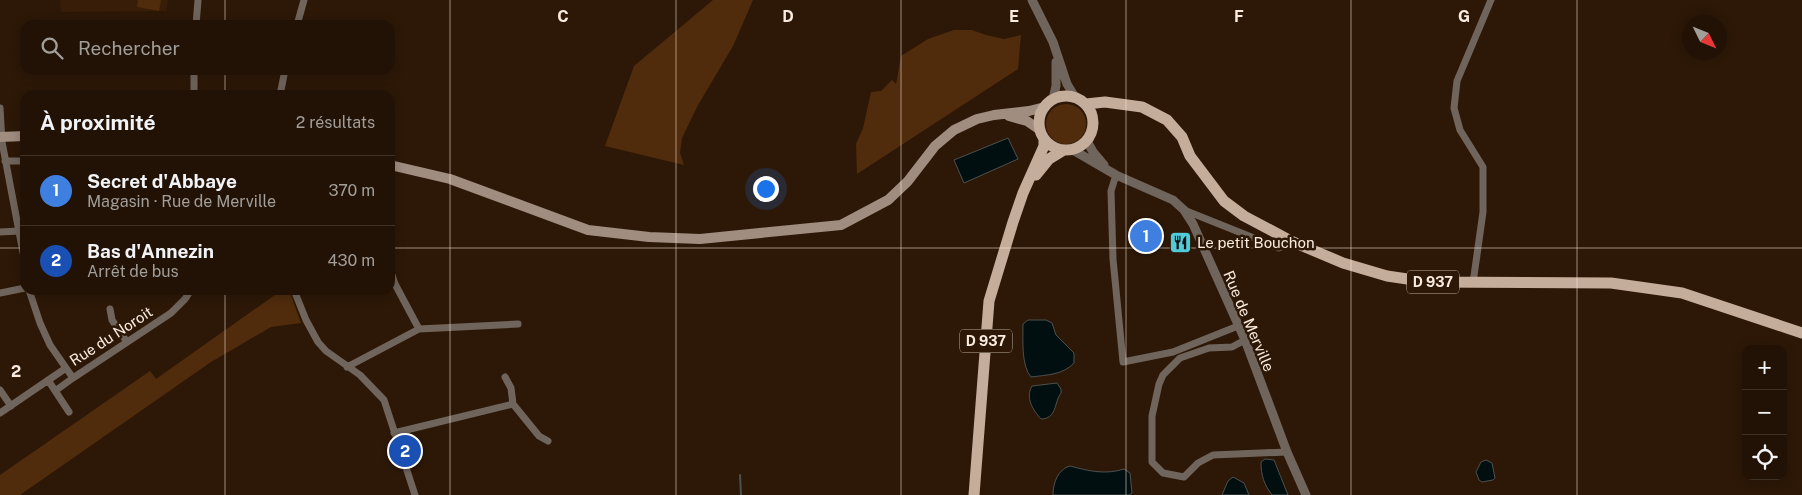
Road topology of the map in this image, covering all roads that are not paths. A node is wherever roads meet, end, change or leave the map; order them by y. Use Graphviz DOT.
graph roads {
  1 [pos="198,0"];
  2 [pos="304,0"];
  3 [pos="1032,0"];
  4 [pos="1491,0"];
  5 [pos="196,20"];
  6 [pos="298,20"];
  7 [pos="1054,42"];
  8 [pos="194,75"];
  9 [pos="284,75"];
  10 [pos="194,90"];
  11 [pos="281,90"];
  12 [pos="1075,97"];
  13 [pos="1049,103"];
  14 [pos="1086,104"];
  15 [pos="1120,105"];
  16 [pos="0,108"];
  17 [pos="994,114"];
  18 [pos="1094,120"];
  19 [pos="1042,134"];
  20 [pos="0,136"];
  21 [pos="20,136"];
  22 [pos="1087,141"];
  23 [pos="1067,150"];
  24 [pos="6,161"];
  25 [pos="20,161"];
  26 [pos="395,166"];
  27 [pos="1112,173"];
  28 [pos="1023,193"];
  29 [pos="1184,210"];
  30 [pos="19,231"];
  31 [pos="0,232"];
  32 [pos="20,236"];
  33 [pos="1291,241"];
  34 [pos="1473,283"];
  35 [pos="395,284"];
  36 [pos="20,289"];
  37 [pos="0,293"];
  38 [pos="32,295"];
  39 [pos="188,295"];
  40 [pos="296,295"];
  41 [pos="110,309"];
  42 [pos="518,324"];
  43 [pos="1238,326"];
  44 [pos="419,328"];
  45 [pos="1802,333"];
  46 [pos="1245,340"];
  47 [pos="127,342"];
  48 [pos="347,367"];
  49 [pos="66,368"];
  50 [pos="505,376"];
  51 [pos="73,378"];
  52 [pos="48,380"];
  53 [pos="0,390"];
  54 [pos="55,390"];
  55 [pos="513,404"];
  56 [pos="11,406"];
  57 [pos="69,412"];
  58 [pos="0,413"];
  59 [pos="394,432"];
  60 [pos="548,441"];
  61 [pos="1286,452"];
  62 [pos="415,495"];
  63 [pos="974,495"];
  64 [pos="1306,495"];
  1 -- 5 [label="street"];
  2 -- 6 [label="street"];
  3 -- 7 [label="street"];
  4 -- 34 [label="street"];
  7 -- 12 [label="street"];
  7 -- 13 [label="street"];
  8 -- 10 [label="street"];
  9 -- 11 [label="street"];
  12 -- 13 [label="main road"];
  12 -- 14 [label="main road"];
  13 -- 17 [label="main road"];
  13 -- 19 [label="main road"];
  14 -- 15 [label="main road, D 937"];
  14 -- 18 [label="main road"];
  15 -- 18 [label="main road"];
  15 -- 33 [label="main road, D 937"];
  16 -- 20 [label="street"];
  17 -- 19 [label="main road"];
  17 -- 26 [label="main road"];
  18 -- 22 [label="main road"];
  19 -- 23 [label="main road"];
  19 -- 28 [label="main road, D 937"];
  20 -- 21 [label="main road"];
  20 -- 24 [label="street"];
  22 -- 23 [label="main road"];
  22 -- 27 [label="street, Rue de Merville"];
  23 -- 27 [label="street, Rue de Merville"];
  23 -- 28 [label="main road, D 937"];
  24 -- 25 [label="street"];
  24 -- 30 [label="street"];
  27 -- 29 [label="street, Rue de Merville"];
  27 -- 43 [label="street"];
  28 -- 63 [label="main road, D 937"];
  29 -- 33 [label="street"];
  29 -- 43 [label="street, Rue de Merville"];
  30 -- 31 [label="street"];
  30 -- 32 [label="street"];
  33 -- 34 [label="main road, D 937"];
  34 -- 45 [label="main road, D 937"];
  35 -- 44 [label="street"];
  36 -- 37 [label="street"];
  38 -- 49 [label="street, Rue du Noroit"];
  39 -- 47 [label="street, Rue du Noroit"];
  40 -- 48 [label="street"];
  41 -- 47 [label="street"];
  42 -- 44 [label="street"];
  43 -- 46 [label="street, Rue de Merville"];
  44 -- 48 [label="street"];
  46 -- 61 [label="street, Rue de Merville"];
  46 -- 61 [label="street"];
  47 -- 51 [label="street, Rue du Noroit"];
  48 -- 59 [label="street"];
  49 -- 51 [label="street, Rue du Noroit"];
  49 -- 52 [label="street"];
  50 -- 55 [label="street"];
  51 -- 54 [label="street"];
  52 -- 54 [label="street"];
  52 -- 56 [label="street"];
  53 -- 56 [label="street"];
  54 -- 57 [label="street"];
  55 -- 59 [label="street"];
  55 -- 60 [label="street"];
  56 -- 58 [label="street"];
  59 -- 62 [label="street"];
  61 -- 64 [label="street, Rue de Merville"];
}
